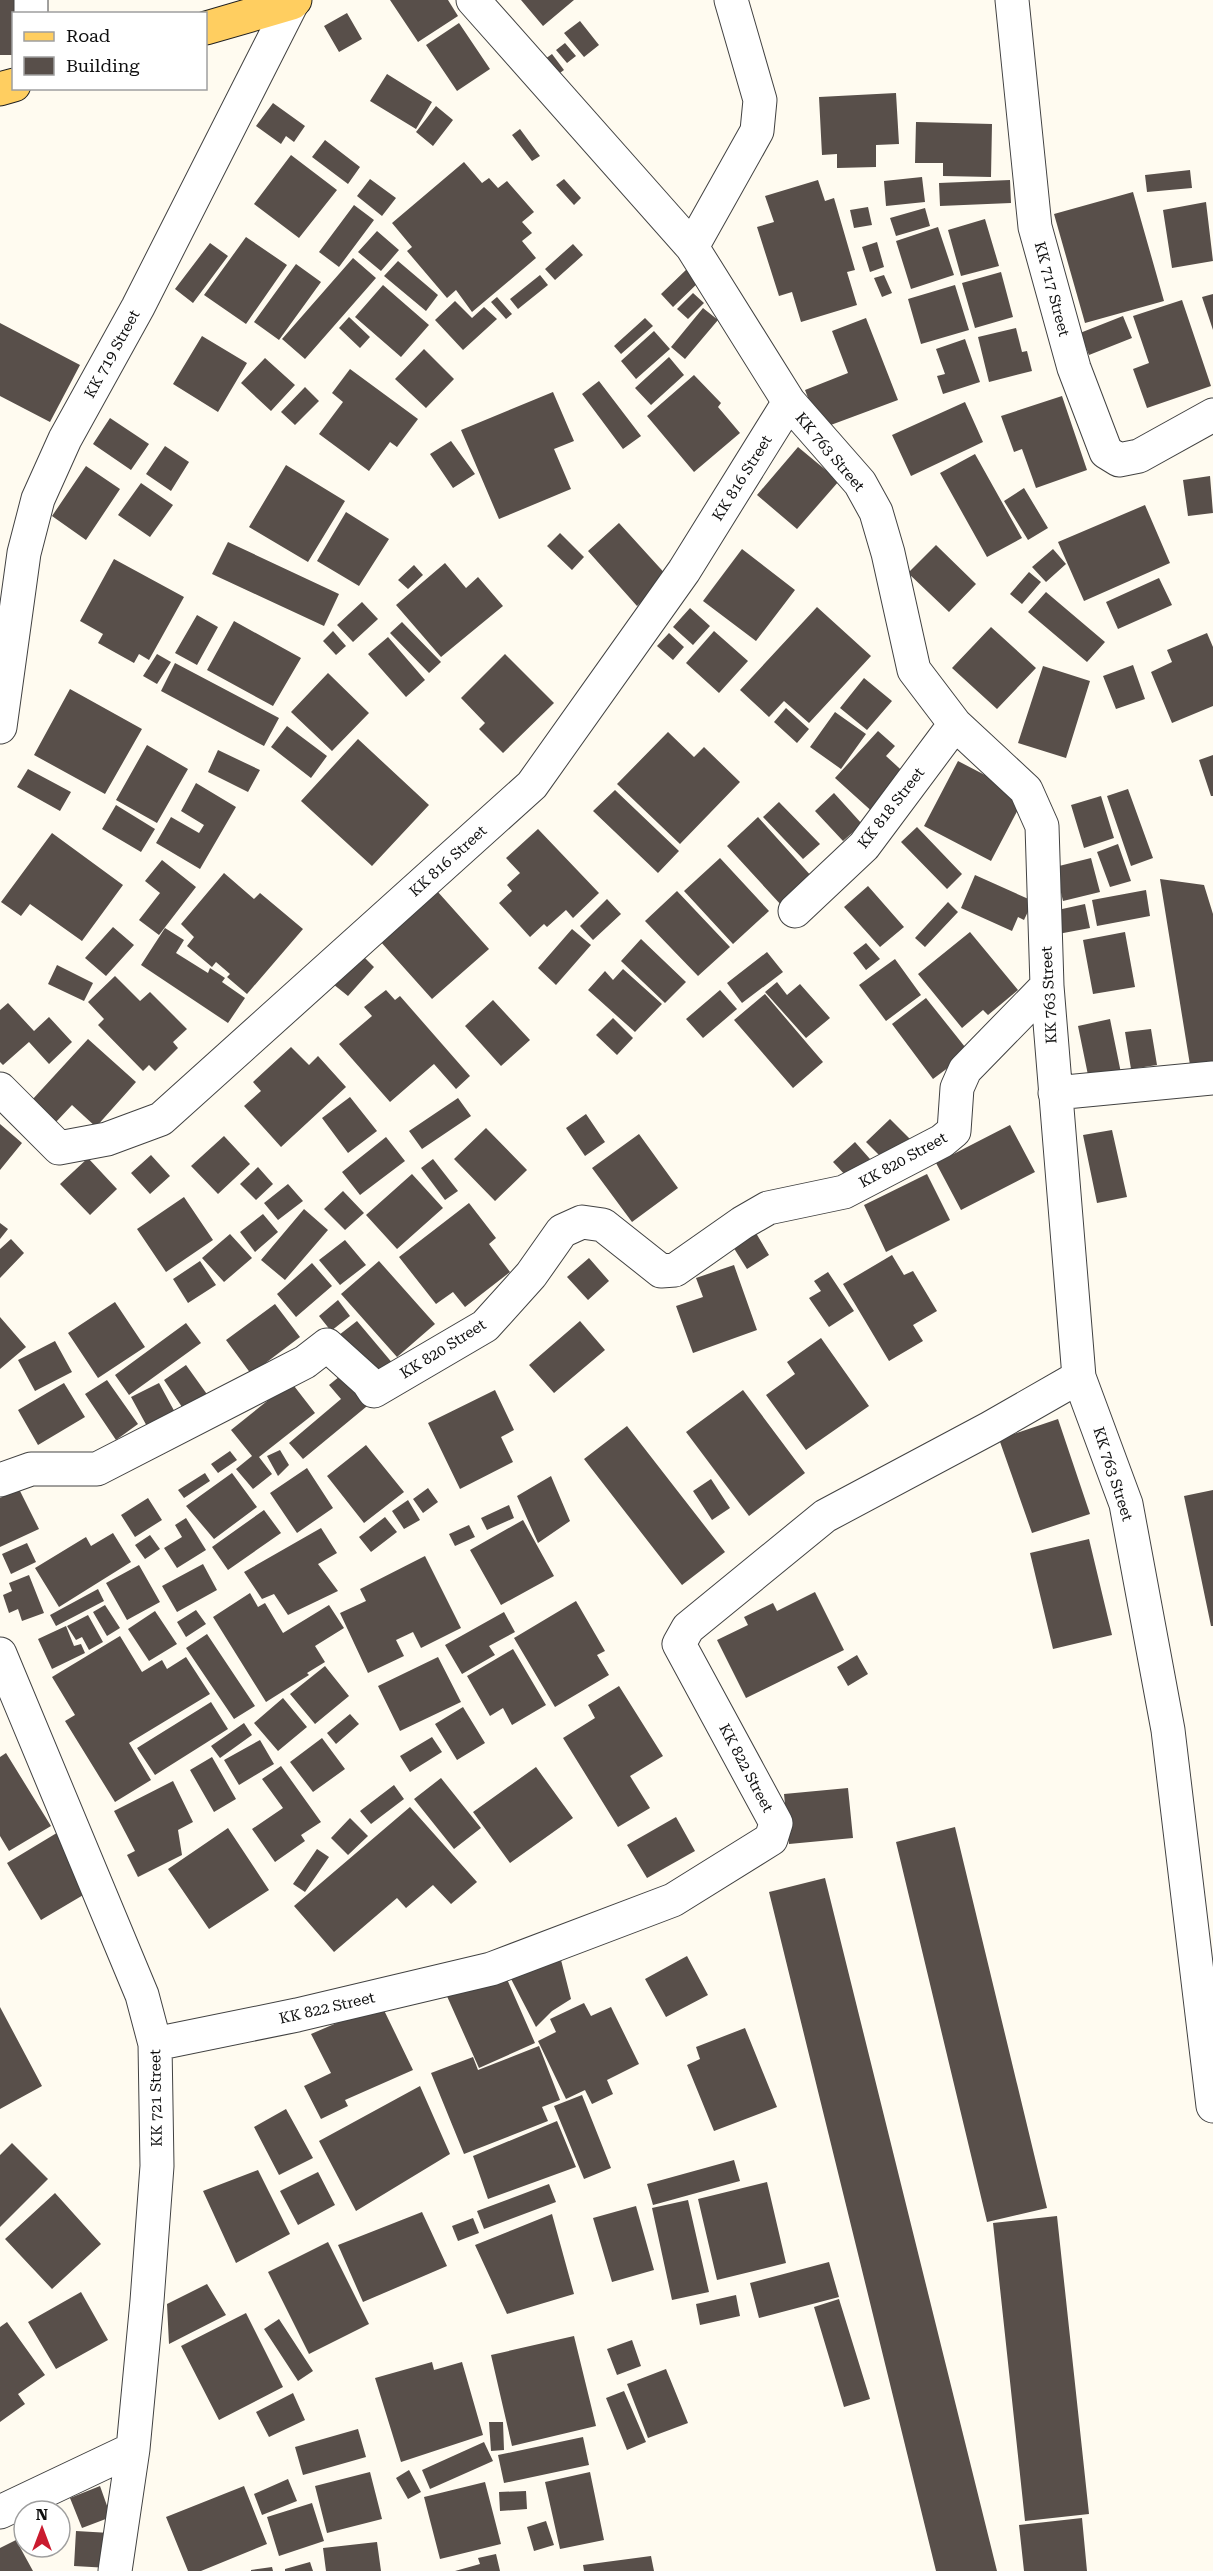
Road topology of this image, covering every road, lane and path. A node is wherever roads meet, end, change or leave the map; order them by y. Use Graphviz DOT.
graph roads {
  1 [pos="473,0"];
  2 [pos="731,0"];
  3 [pos="1012,0"];
  4 [pos="294,2"];
  5 [pos="207,28"];
  6 [pos="692,247"];
  7 [pos="789,402"];
  8 [pos="1213,415"];
  9 [pos="955,724"];
  10 [pos="0,727"];
  11 [pos="795,911"];
  12 [pos="1047,986"];
  13 [pos="1213,1078"];
  14 [pos="0,1089"];
  15 [pos="1055,1093"];
  16 [pos="1079,1377"];
  17 [pos="0,1480"];
  18 [pos="0,1653"];
  19 [pos="155,2044"];
  20 [pos="1213,2106"];
  21 [pos="133,2449"];
  22 [pos="0,2512"];
  23 [pos="115,2571"];
  1 -- 6 [label="street, KK 763 Street"];
  2 -- 6 [label="street"];
  3 -- 8 [label="street, KK 717 Street"];
  4 -- 5 [label="main road"];
  4 -- 10 [label="street, KK 719 Street"];
  6 -- 7 [label="street, KK 763 Street"];
  7 -- 9 [label="street, KK 763 Street"];
  7 -- 14 [label="street, KK 816 Street"];
  9 -- 11 [label="street, KK 818 Street"];
  9 -- 12 [label="street, KK 763 Street"];
  12 -- 15 [label="street, KK 763 Street"];
  12 -- 17 [label="street, KK 820 Street"];
  13 -- 15 [label="street"];
  15 -- 16 [label="street, KK 763 Street"];
  16 -- 19 [label="street, KK 822 Street"];
  16 -- 20 [label="street, KK 763 Street"];
  18 -- 19 [label="street, KK 721 Street"];
  19 -- 21 [label="street, KK 721 Street"];
  21 -- 22 [label="street"];
  21 -- 23 [label="street, KK 721 Street"];
}
